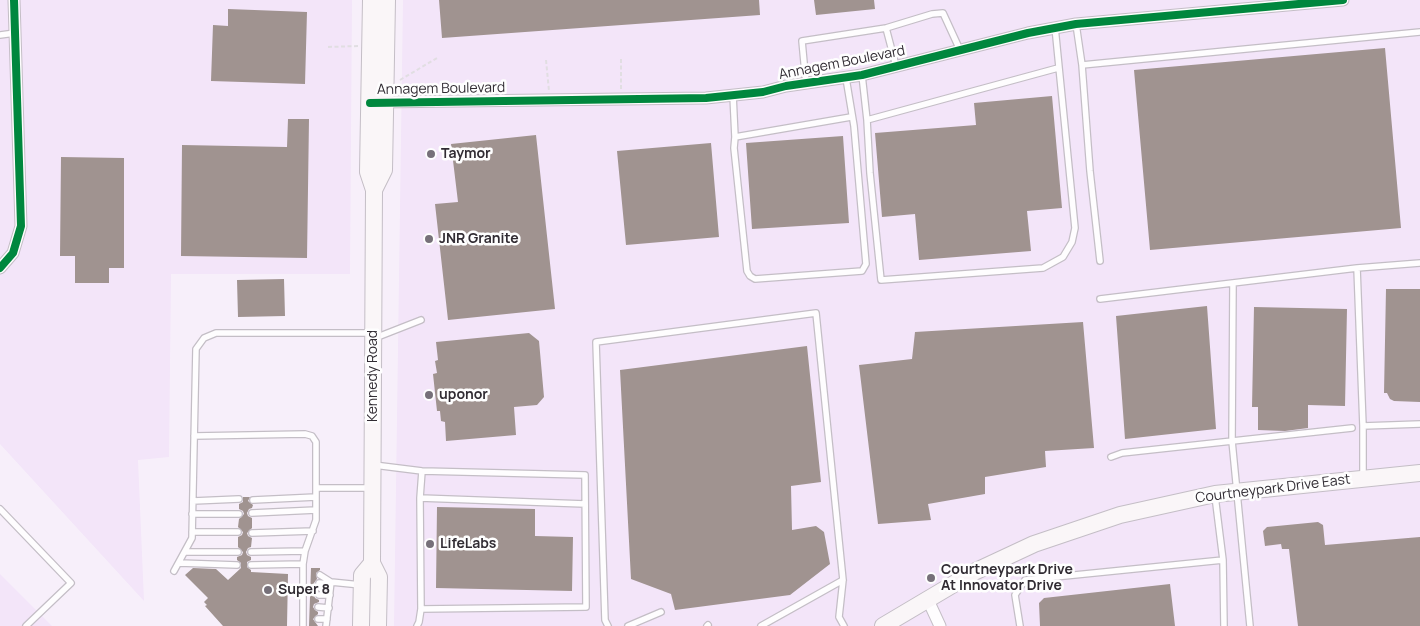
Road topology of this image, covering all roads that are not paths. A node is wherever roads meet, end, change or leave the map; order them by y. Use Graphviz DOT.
graph roads {
  1 [pos="14,0"];
  2 [pos="371,0"];
  3 [pos="387,0"];
  4 [pos="1343,0"];
  5 [pos="1076,24"];
  6 [pos="1055,27"];
  7 [pos="886,28"];
  8 [pos="1420,32"];
  9 [pos="15,33"];
  10 [pos="0,35"];
  11 [pos="960,50"];
  12 [pos="1082,64"];
  13 [pos="896,66"];
  14 [pos="1058,68"];
  15 [pos="862,75"];
  16 [pos="846,78"];
  17 [pos="806,84"];
  18 [pos="733,95"];
  19 [pos="377,102"];
  20 [pos="851,118"];
  21 [pos="867,120"];
  22 [pos="735,137"];
  23 [pos="1100,261"];
  24 [pos="1420,263"];
  25 [pos="0,268"];
  26 [pos="1357,268"];
  27 [pos="1233,283"];
  28 [pos="1100,300"];
  29 [pos="421,320"];
  30 [pos="373,336"];
  31 [pos="1420,424"];
  32 [pos="1363,426"];
  33 [pos="1352,428"];
  34 [pos="194,436"];
  35 [pos="1232,441"];
  36 [pos="1111,457"];
  37 [pos="372,465"];
  38 [pos="422,470"];
  39 [pos="1420,473"];
  40 [pos="1363,479"];
  41 [pos="316,488"];
  42 [pos="372,488"];
  43 [pos="1237,491"];
  44 [pos="1215,494"];
  45 [pos="316,497"];
  46 [pos="420,498"];
  47 [pos="240,499"];
  48 [pos="193,500"];
  49 [pos="253,500"];
  50 [pos="585,504"];
  51 [pos="0,509"];
  52 [pos="316,510"];
  53 [pos="252,513"];
  54 [pos="192,514"];
  55 [pos="239,514"];
  56 [pos="313,531"];
  57 [pos="192,532"];
  58 [pos="238,532"];
  59 [pos="252,532"];
  60 [pos="305,551"];
  61 [pos="185,552"];
  62 [pos="238,552"];
  63 [pos="251,552"];
  64 [pos="1223,560"];
  65 [pos="372,562"];
  66 [pos="179,563"];
  67 [pos="251,564"];
  68 [pos="303,564"];
  69 [pos="237,565"];
  70 [pos="174,571"];
  71 [pos="303,573"];
  72 [pos="311,574"];
  73 [pos="320,575"];
  74 [pos="843,580"];
  75 [pos="303,583"];
  76 [pos="311,583"];
  77 [pos="331,583"];
  78 [pos="319,584"];
  79 [pos="362,585"];
  80 [pos="303,595"];
  81 [pos="310,595"];
  82 [pos="319,595"];
  83 [pos="330,595"];
  84 [pos="928,600"];
  85 [pos="318,607"];
  86 [pos="329,608"];
  87 [pos="421,609"];
  88 [pos="661,612"];
  89 [pos="318,619"];
  90 [pos="327,619"];
  91 [pos="26,626"];
  92 [pos="303,626"];
  93 [pos="326,626"];
  94 [pos="361,626"];
  95 [pos="378,626"];
  96 [pos="417,626"];
  97 [pos="608,626"];
  98 [pos="628,626"];
  99 [pos="761,626"];
  100 [pos="844,626"];
  101 [pos="883,626"];
  102 [pos="940,626"];
  103 [pos="1020,626"];
  104 [pos="1224,626"];
  105 [pos="1250,626"];
  1 -- 9 [label="street"];
  2 -- 19 [label="main road, Kennedy Road"];
  3 -- 19 [label="main road, Kennedy Road"];
  4 -- 5 [label="street, Annagem Boulevard"];
  5 -- 6 [label="street, Annagem Boulevard"];
  5 -- 12 [label="lane"];
  6 -- 11 [label="street, Annagem Boulevard"];
  6 -- 14 [label="lane"];
  7 -- 11 [label="lane"];
  7 -- 13 [label="lane"];
  7 -- 17 [label="lane"];
  8 -- 12 [label="lane"];
  9 -- 10 [label="lane"];
  9 -- 25 [label="street"];
  11 -- 13 [label="street, Annagem Boulevard"];
  12 -- 23 [label="lane"];
  13 -- 15 [label="street, Annagem Boulevard"];
  14 -- 21 [label="lane"];
  14 -- 21 [label="lane"];
  15 -- 16 [label="street, Annagem Boulevard"];
  15 -- 21 [label="lane"];
  16 -- 17 [label="street, Annagem Boulevard"];
  16 -- 20 [label="lane"];
  17 -- 18 [label="street, Annagem Boulevard"];
  18 -- 19 [label="street, Annagem Boulevard"];
  18 -- 22 [label="lane"];
  19 -- 30 [label="main road, Kennedy Road"];
  20 -- 22 [label="lane"];
  20 -- 22 [label="lane"];
  24 -- 26 [label="lane"];
  26 -- 27 [label="lane"];
  26 -- 32 [label="lane"];
  27 -- 28 [label="lane"];
  27 -- 35 [label="lane"];
  29 -- 30 [label="lane"];
  30 -- 34 [label="lane"];
  30 -- 37 [label="main road, Kennedy Road"];
  31 -- 32 [label="lane"];
  32 -- 40 [label="lane"];
  33 -- 35 [label="lane"];
  34 -- 41 [label="lane"];
  34 -- 48 [label="lane"];
  35 -- 36 [label="lane"];
  35 -- 43 [label="lane"];
  37 -- 38 [label="lane"];
  37 -- 42 [label="main road, Kennedy Road"];
  38 -- 46 [label="lane"];
  38 -- 50 [label="lane"];
  39 -- 40 [label="main road, Courtneypark Drive East"];
  40 -- 43 [label="main road, Courtneypark Drive East"];
  41 -- 42 [label="lane"];
  41 -- 45 [label="lane"];
  42 -- 65 [label="main road, Kennedy Road"];
  43 -- 44 [label="main road, Courtneypark Drive East"];
  43 -- 105 [label="lane"];
  44 -- 64 [label="lane"];
  44 -- 84 [label="main road, Courtneypark Drive East"];
  45 -- 49 [label="lane"];
  45 -- 52 [label="lane"];
  46 -- 50 [label="lane"];
  46 -- 87 [label="lane"];
  47 -- 48 [label="lane"];
  48 -- 54 [label="lane"];
  50 -- 87 [label="lane"];
  51 -- 91 [label="lane"];
  52 -- 53 [label="lane"];
  52 -- 56 [label="lane"];
  54 -- 55 [label="lane"];
  54 -- 57 [label="lane"];
  56 -- 59 [label="lane"];
  56 -- 60 [label="lane"];
  57 -- 58 [label="lane"];
  57 -- 61 [label="lane"];
  60 -- 63 [label="lane"];
  60 -- 68 [label="lane"];
  61 -- 62 [label="lane"];
  61 -- 66 [label="lane"];
  64 -- 103 [label="lane"];
  64 -- 104 [label="lane"];
  65 -- 79 [label="main road, Kennedy Road"];
  65 -- 95 [label="main road, Kennedy Road"];
  66 -- 69 [label="lane"];
  66 -- 70 [label="lane"];
  67 -- 68 [label="lane"];
  68 -- 71 [label="lane"];
  71 -- 72 [label="lane"];
  71 -- 75 [label="lane"];
  73 -- 77 [label="lane"];
  74 -- 97 [label="lane"];
  74 -- 99 [label="lane"];
  74 -- 100 [label="lane"];
  75 -- 76 [label="lane"];
  75 -- 80 [label="lane"];
  77 -- 78 [label="lane"];
  77 -- 79 [label="lane"];
  77 -- 83 [label="lane"];
  79 -- 94 [label="main road, Kennedy Road"];
  80 -- 81 [label="lane"];
  80 -- 92 [label="lane"];
  82 -- 83 [label="lane"];
  83 -- 86 [label="lane"];
  84 -- 101 [label="main road, Courtneypark Drive East"];
  84 -- 102 [label="street"];
  85 -- 86 [label="lane"];
  86 -- 90 [label="lane"];
  87 -- 96 [label="lane"];
  88 -- 98 [label="lane"];
  89 -- 90 [label="lane"];
  90 -- 93 [label="lane"];
}
